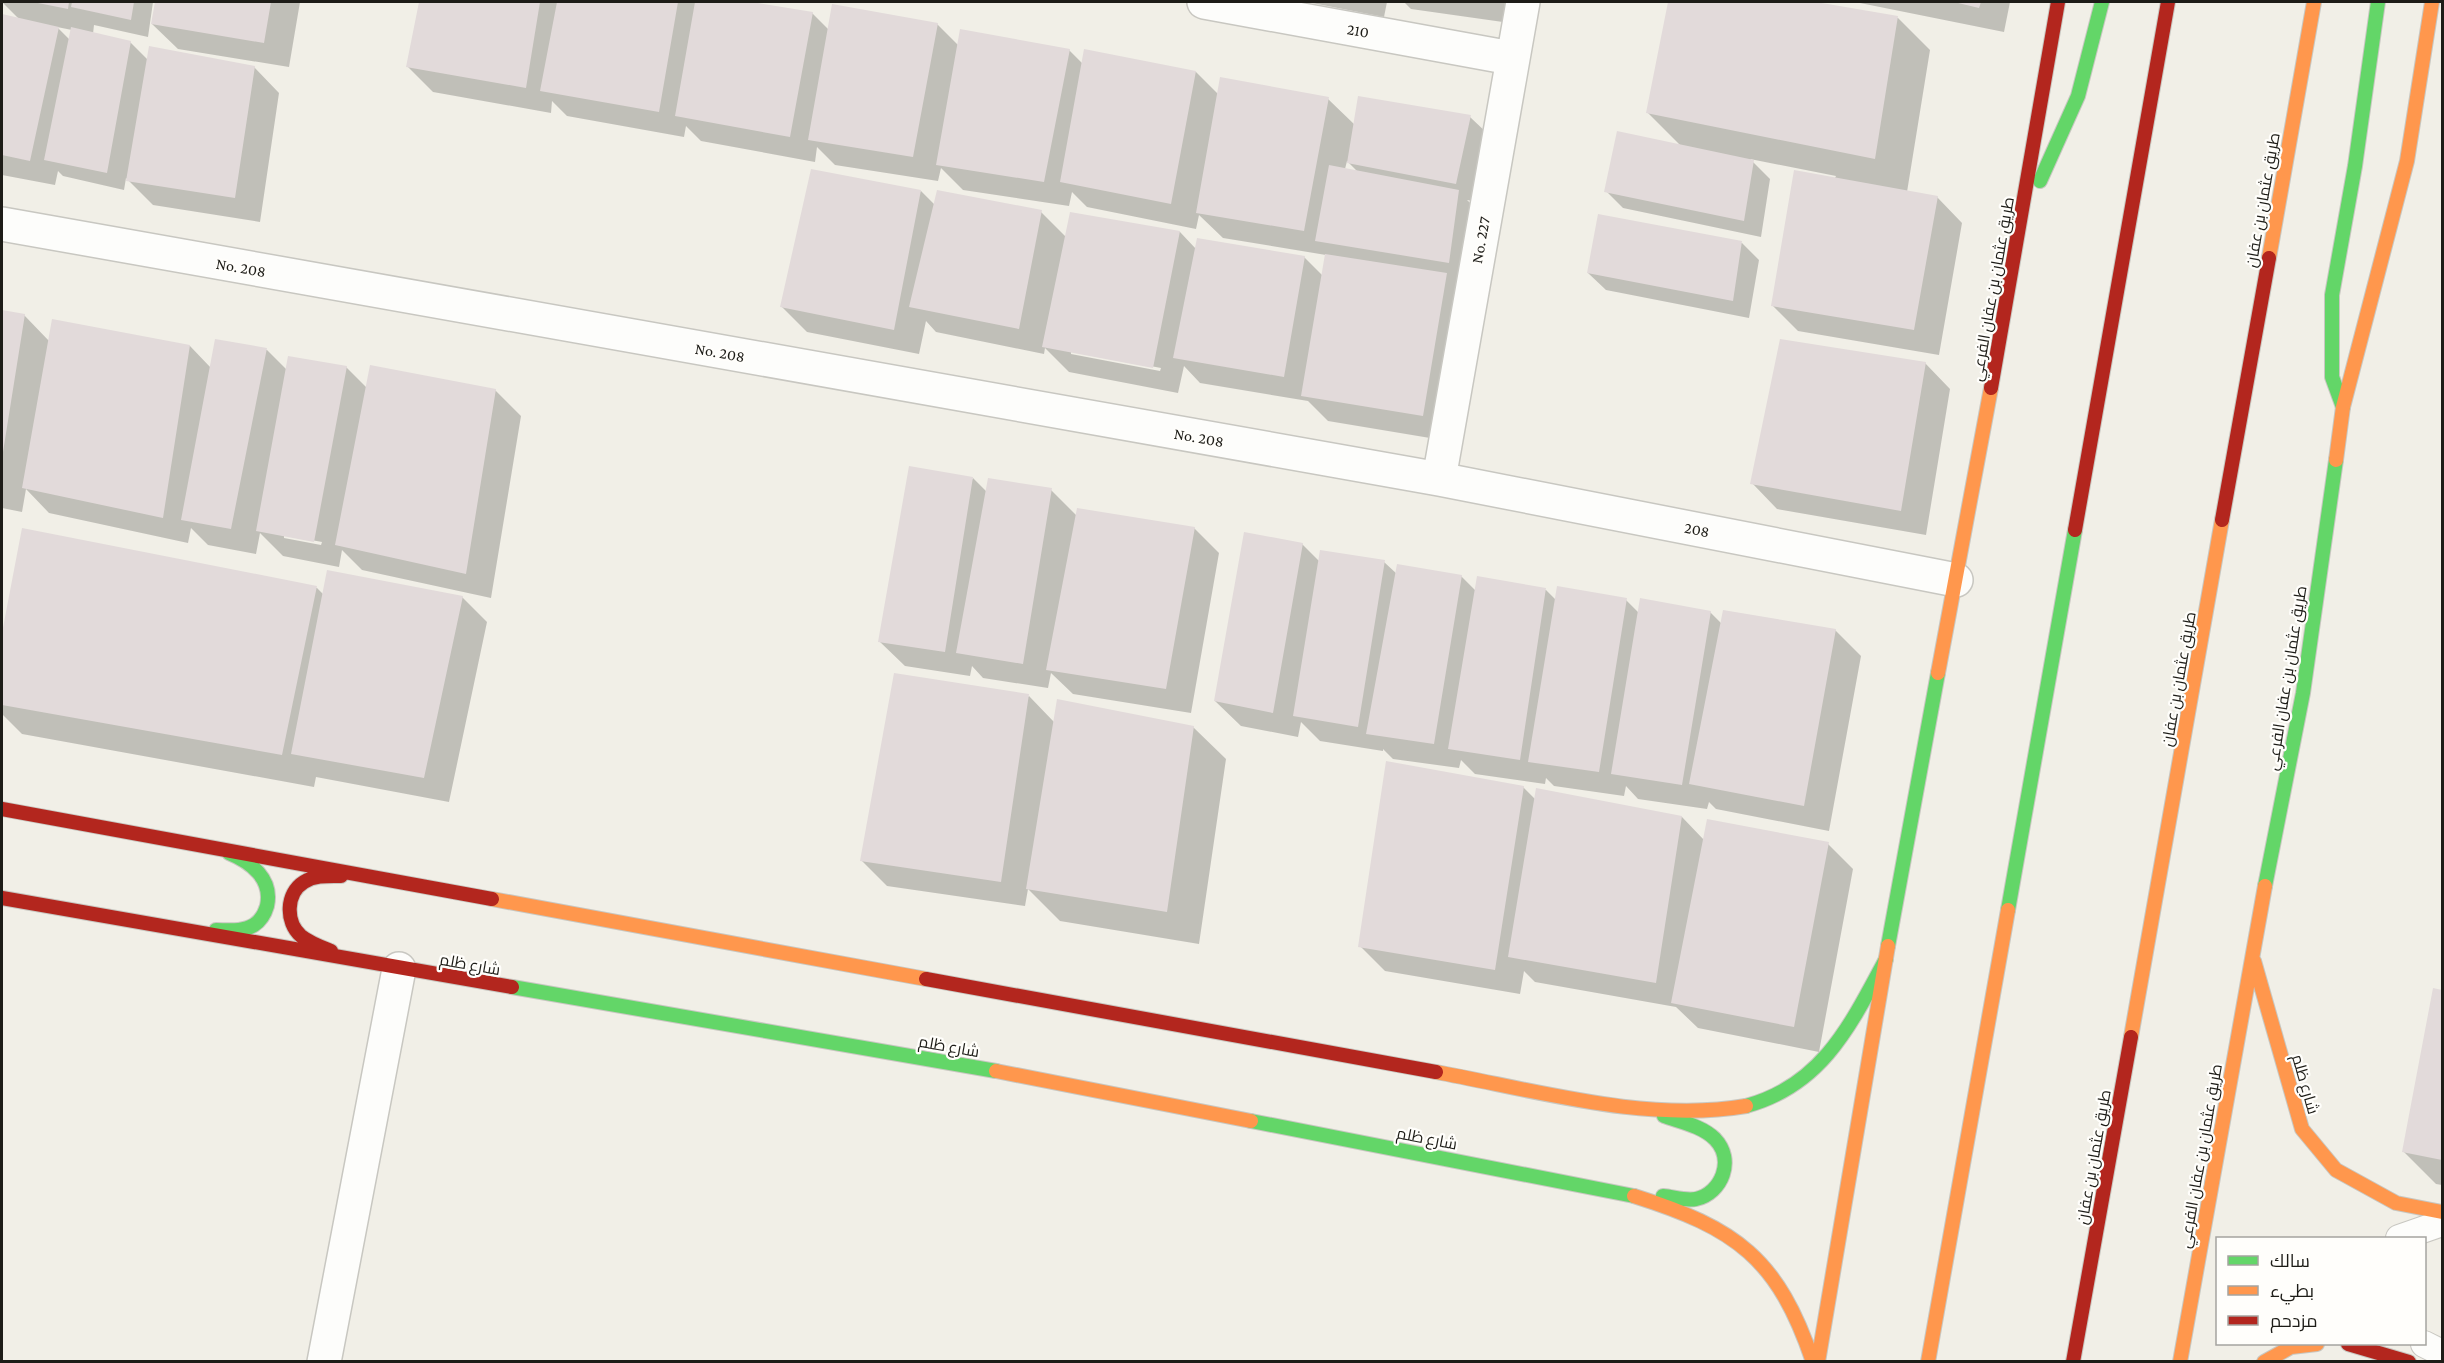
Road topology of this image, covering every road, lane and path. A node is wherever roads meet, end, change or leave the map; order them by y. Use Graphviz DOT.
graph roads {
  1 [pos="1204,2"];
  2 [pos="1523,2"];
  3 [pos="2058,2"];
  4 [pos="2102,2"];
  5 [pos="2168,2"];
  6 [pos="2314,2"];
  7 [pos="2378,2"];
  8 [pos="2432,2"];
  9 [pos="1511,58"];
  10 [pos="2021,222"];
  11 [pos="2,224"];
  12 [pos="2343,407"];
  13 [pos="1438,479"];
  14 [pos="1956,580"];
  15 [pos="2,809"];
  16 [pos="213,846"];
  17 [pos="361,876"];
  18 [pos="2,898"];
  19 [pos="191,931"];
  20 [pos="2252,954"];
  21 [pos="1886,959"];
  22 [pos="353,961"];
  23 [pos="399,969"];
  24 [pos="1642,1110"];
  25 [pos="1631,1194"];
  26 [pos="2442,1212"];
  27 [pos="2442,1223"];
  28 [pos="2404,1237"];
  29 [pos="2308,1345"];
  30 [pos="2351,1345"];
  31 [pos="2426,1345"];
  32 [pos="2442,1353"];
  33 [pos="324,1362"];
  34 [pos="1813,1362"];
  35 [pos="1818,1362"];
  36 [pos="1928,1362"];
  37 [pos="2073,1362"];
  38 [pos="2180,1362"];
  39 [pos="2264,1362"];
  40 [pos="2409,1362"];
  1 -- 9 [label="street, 210"];
  2 -- 9 [label="street, No. 227"];
  3 -- 10 [label="main road, طريق عثمان بن عفان الفرعي"];
  4 -- 10 [label="main road"];
  5 -- 36 [label="main road"];
  6 -- 37 [label="main road, طريق عثمان بن عفان"];
  7 -- 12 [label="main road"];
  8 -- 12 [label="main road, طريق عثمان بن عفان الفرعي"];
  9 -- 13 [label="street, No. 227"];
  10 -- 14 [label="main road, طريق عثمان بن عفان الفرعي"];
  11 -- 13 [label="street, No. 208"];
  12 -- 20 [label="main road, طريق عثمان بن عفان الفرعي"];
  13 -- 14 [label="street, 208"];
  14 -- 21 [label="main road, طريق عثمان بن عفان الفرعي"];
  15 -- 16 [label="main road"];
  16 -- 17 [label="main road"];
  16 -- 19 [label="main road"];
  17 -- 22 [label="main road"];
  17 -- 24 [label="main road"];
  18 -- 19 [label="main road, شارع ظلم"];
  19 -- 22 [label="main road, شارع ظلم"];
  20 -- 26 [label="main road, شارع ظلم"];
  20 -- 38 [label="main road, طريق عثمان بن عفان الفرعي"];
  21 -- 24 [label="main road"];
  21 -- 35 [label="main road, طريق عثمان بن عفان الفرعي"];
  22 -- 23 [label="main road, شارع ظلم"];
  23 -- 25 [label="main road, شارع ظلم"];
  23 -- 33 [label="street"];
  24 -- 25 [label="main road"];
  25 -- 34 [label="main road, شارع ظلم"];
  27 -- 28 [label="lane"];
  29 -- 39 [label="main road"];
  30 -- 40 [label="main road"];
  31 -- 32 [label="lane"];
}
